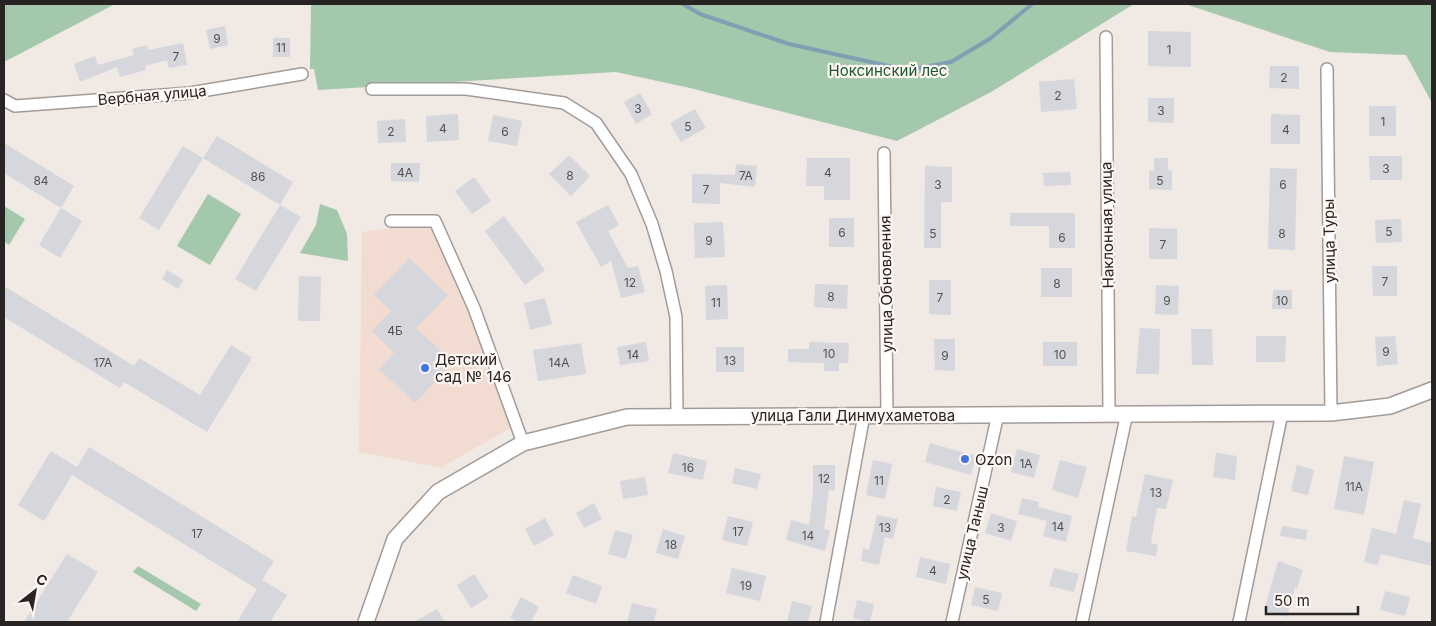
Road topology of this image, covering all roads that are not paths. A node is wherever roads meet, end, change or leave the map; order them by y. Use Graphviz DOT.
graph roads {
  1 [pos="1106,37"];
  2 [pos="1327,69"];
  3 [pos="302,74"];
  4 [pos="372,89"];
  5 [pos="4,100"];
  6 [pos="884,153"];
  7 [pos="390,221"];
  8 [pos="1432,390"];
  9 [pos="1282,412"];
  10 [pos="1109,413"];
  11 [pos="1127,413"];
  12 [pos="1331,413"];
  13 [pos="887,414"];
  14 [pos="998,414"];
  15 [pos="864,415"];
  16 [pos="677,416"];
  17 [pos="523,443"];
  18 [pos="366,622"];
  19 [pos="826,622"];
  20 [pos="952,622"];
  21 [pos="1082,622"];
  22 [pos="1239,622"];
  1 -- 10 [label="street, Наклонная улица"];
  2 -- 12 [label="street, улица Туры"];
  3 -- 5 [label="street, Вербная улица"];
  4 -- 16 [label="street"];
  6 -- 13 [label="street, улица Обновления"];
  7 -- 17 [label="street"];
  8 -- 12 [label="street, улица Гали Динмухаметова"];
  9 -- 11 [label="street, улица Гали Динмухаметова"];
  9 -- 12 [label="street, улица Гали Динмухаметова"];
  9 -- 22 [label="street"];
  10 -- 11 [label="street, улица Гали Динмухаметова"];
  10 -- 14 [label="street, улица Гали Динмухаметова"];
  11 -- 21 [label="street"];
  13 -- 14 [label="street, улица Гали Динмухаметова"];
  13 -- 15 [label="street, улица Гали Динмухаметова"];
  14 -- 20 [label="street, улица Таныш"];
  15 -- 16 [label="street, улица Гали Динмухаметова"];
  15 -- 19 [label="street"];
  16 -- 17 [label="street, улица Гали Динмухаметова"];
  17 -- 18 [label="street, улица Гали Динмухаметова"];
}
